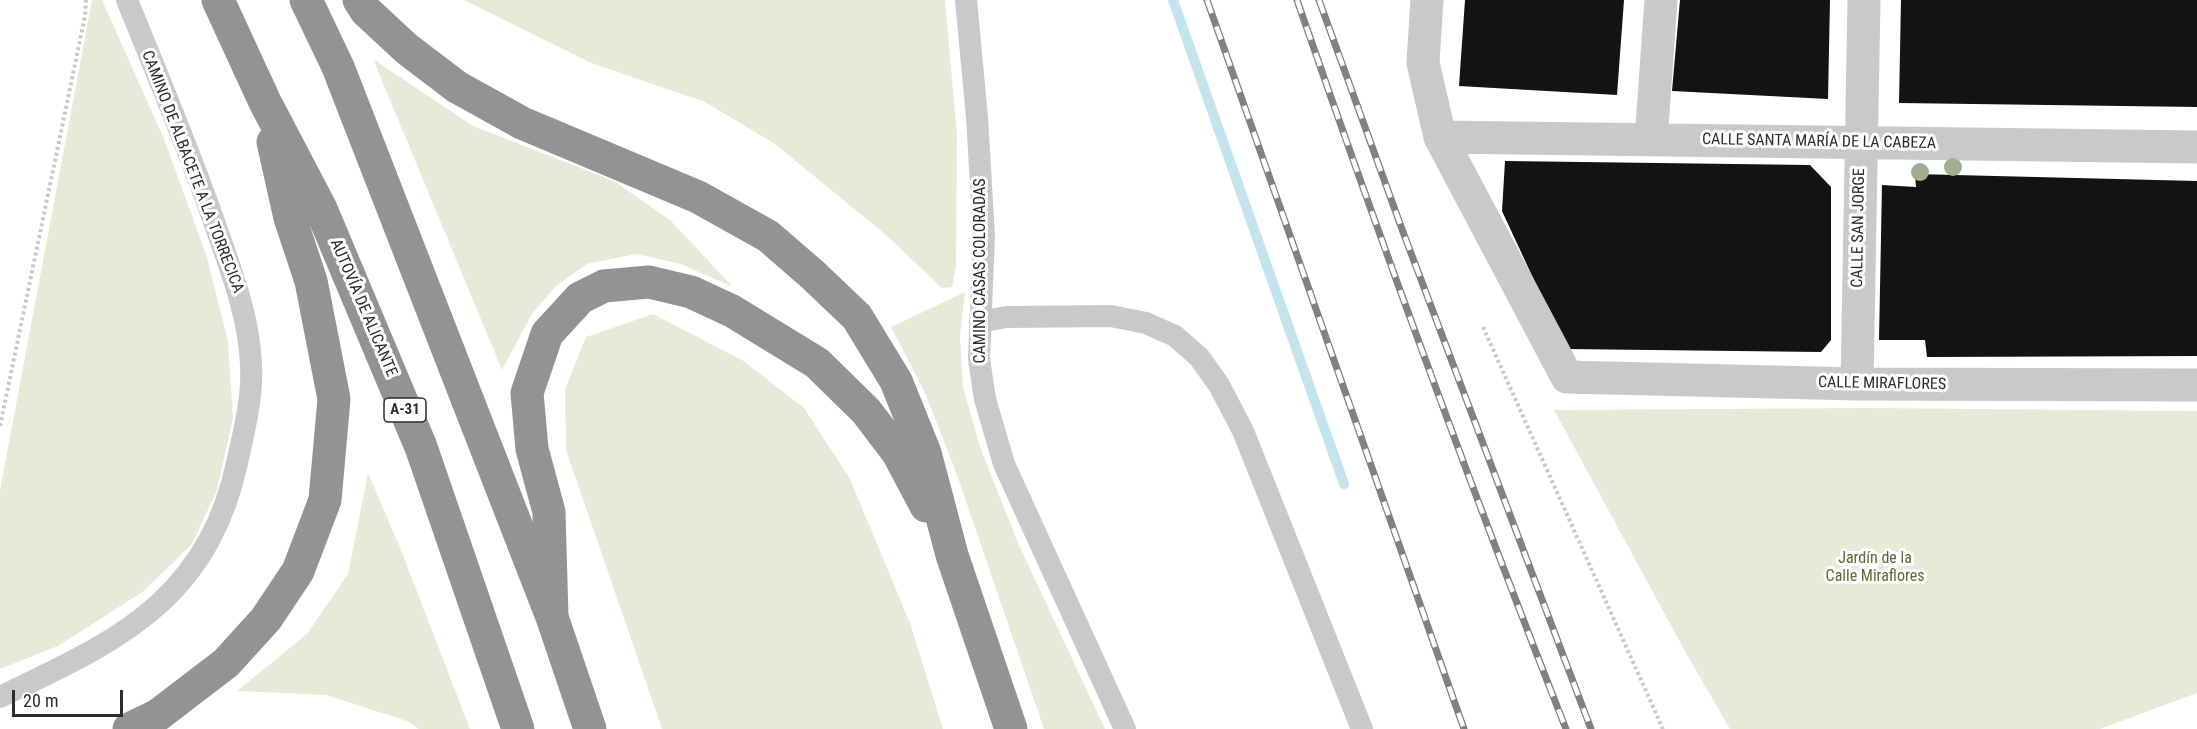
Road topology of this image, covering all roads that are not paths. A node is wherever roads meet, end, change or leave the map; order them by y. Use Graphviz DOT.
graph roads {
  1 [pos="127,0"];
  2 [pos="218,0"];
  3 [pos="306,0"];
  4 [pos="359,0"];
  5 [pos="966,0"];
  6 [pos="1427,0"];
  7 [pos="1661,0"];
  8 [pos="1864,0"];
  9 [pos="265,102"];
  10 [pos="1440,137"];
  11 [pos="1650,140"];
  12 [pos="1860,143"];
  13 [pos="2197,147"];
  14 [pos="980,322"];
  15 [pos="1857,384"];
  16 [pos="2197,385"];
  17 [pos="952,555"];
  18 [pos="552,617"];
  19 [pos="0,697"];
  20 [pos="129,729"];
  21 [pos="518,729"];
  22 [pos="590,729"];
  23 [pos="1011,729"];
  24 [pos="1125,729"];
  25 [pos="1362,729"];
  1 -- 19 [label="lane, CAMINO DE ALBACETE A LA TORRECICA"];
  2 -- 9 [label="highway, AUTOVÍA DE ALICANTE / A-31"];
  3 -- 18 [label="highway"];
  4 -- 17 [label="highway"];
  5 -- 14 [label="lane, CAMINO CASAS COLORADAS"];
  6 -- 10 [label="street"];
  7 -- 11 [label="street"];
  8 -- 12 [label="street, CALLE SAN JORGE"];
  9 -- 20 [label="highway"];
  9 -- 21 [label="highway, AUTOVÍA DE ALICANTE / A-31"];
  10 -- 11 [label="street, CALLE SANTA MARÍA DE LA CABEZA"];
  10 -- 15 [label="street, CALLE MIRAFLORES"];
  11 -- 12 [label="street, CALLE SANTA MARÍA DE LA CABEZA"];
  12 -- 13 [label="street, CALLE SANTA MARÍA DE LA CABEZA"];
  12 -- 15 [label="street, CALLE SAN JORGE"];
  14 -- 24 [label="lane, CAMINO CASAS COLORADAS"];
  14 -- 25 [label="lane"];
  15 -- 16 [label="street, CALLE MIRAFLORES"];
  17 -- 18 [label="highway"];
  17 -- 23 [label="highway"];
  18 -- 22 [label="highway"];
}
